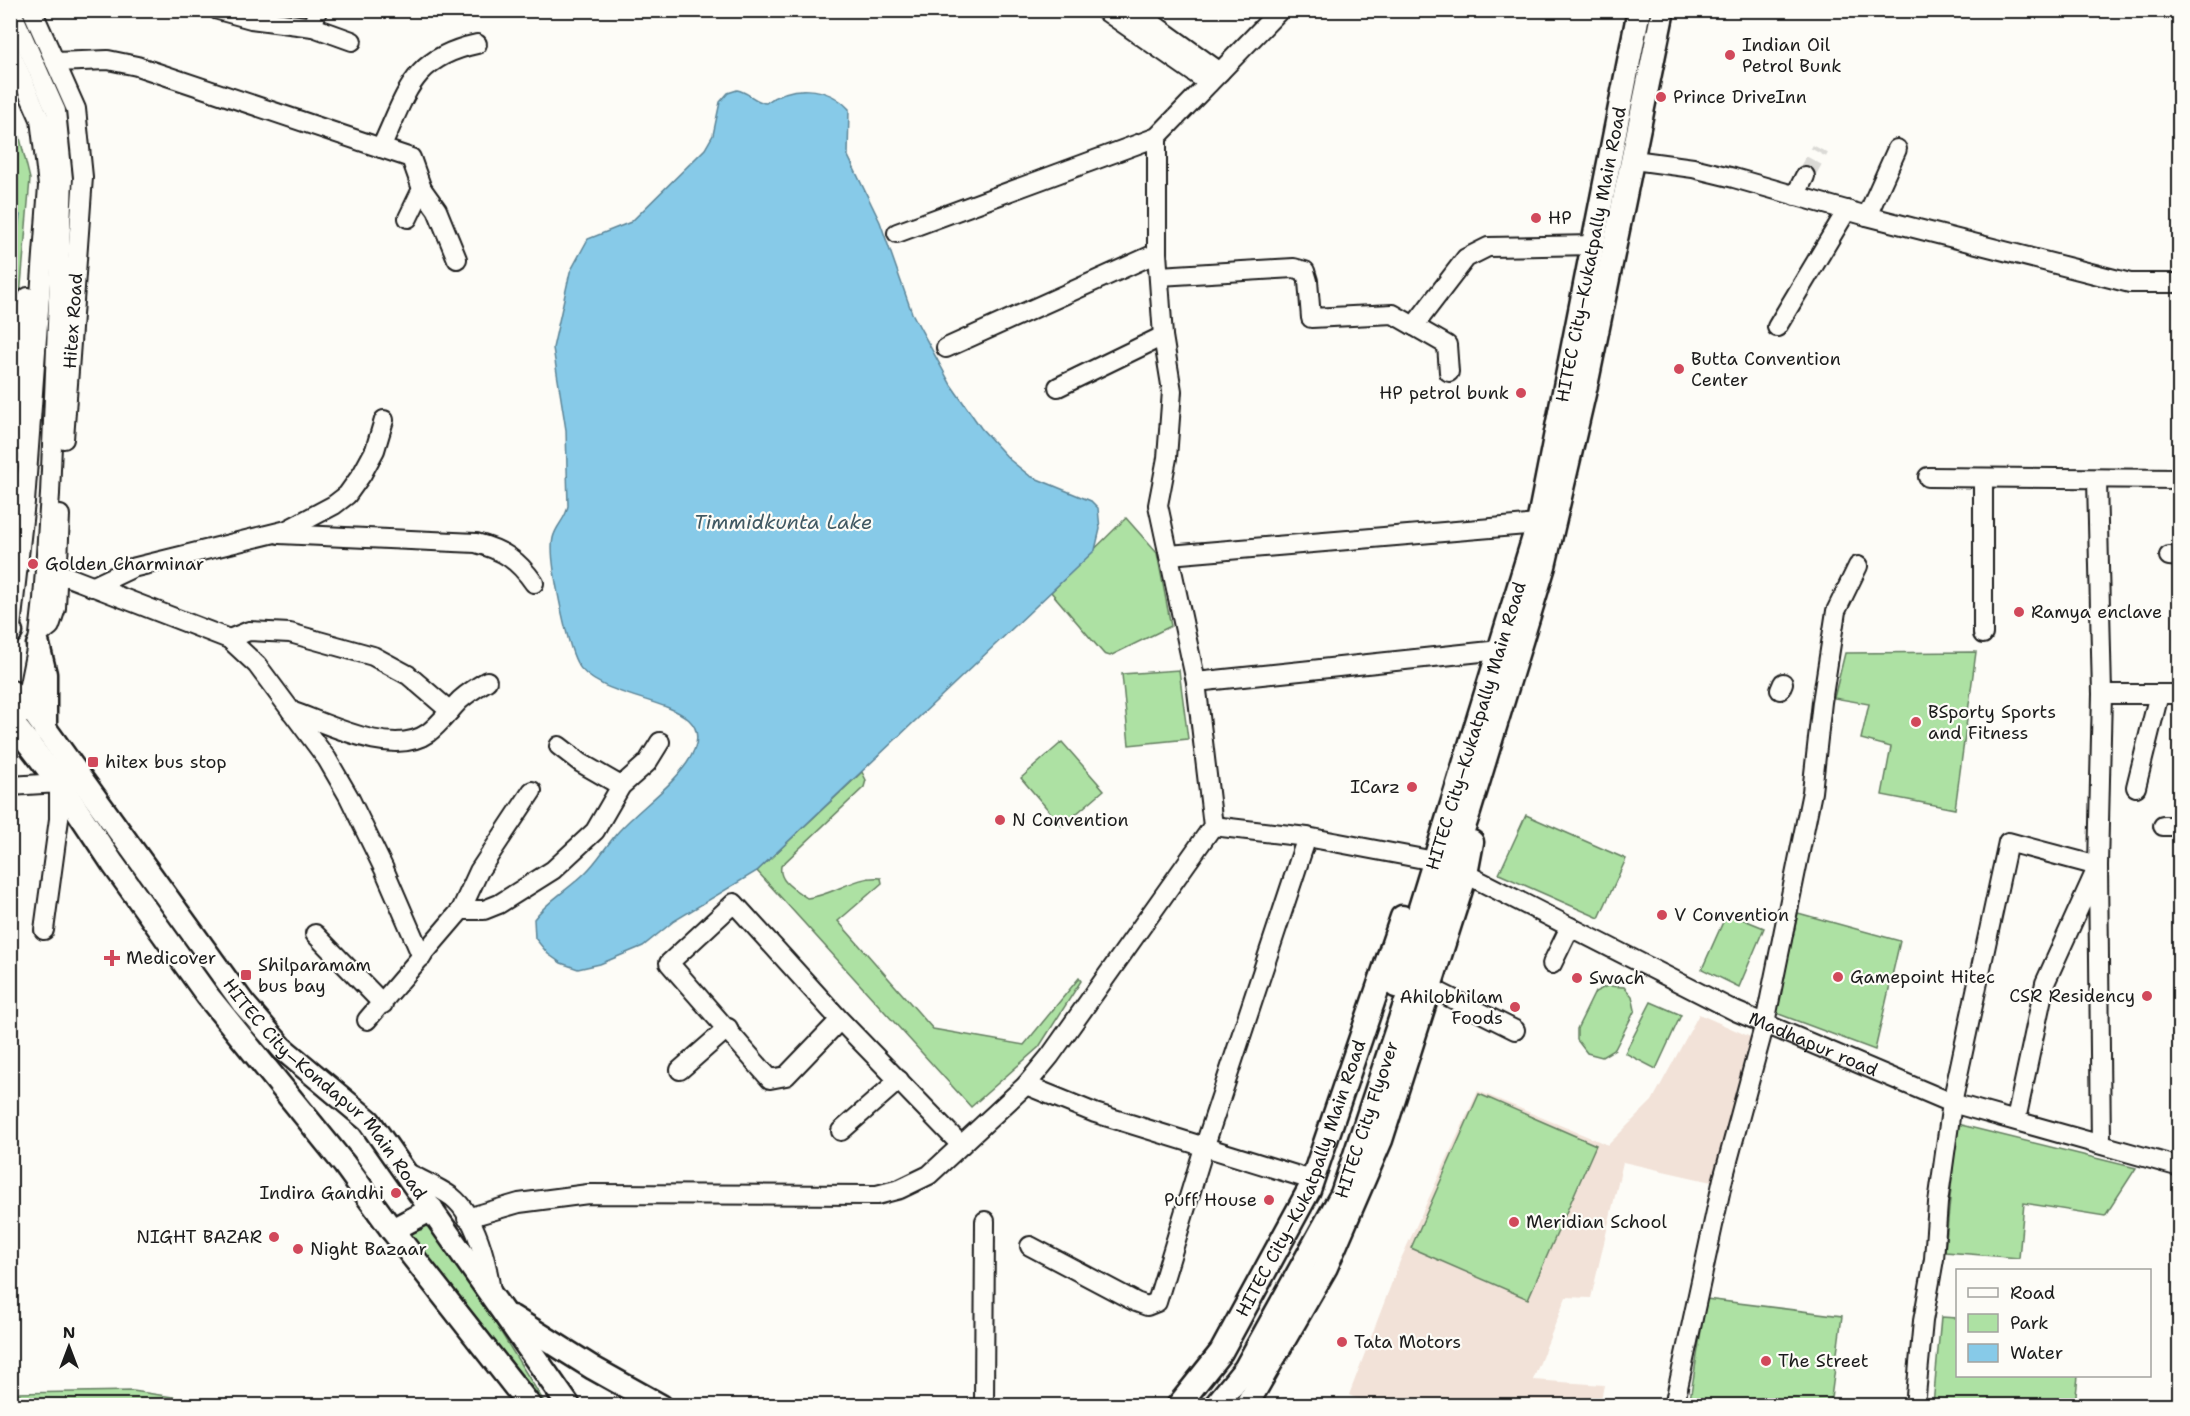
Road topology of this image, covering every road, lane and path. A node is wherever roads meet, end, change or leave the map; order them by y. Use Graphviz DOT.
graph roads {
  1 [pos="11,10"];
  2 [pos="32,10"];
  3 [pos="218,10"];
  4 [pos="1104,10"];
  5 [pos="1134,10"];
  6 [pos="1280,10"];
  7 [pos="1640,10"];
  8 [pos="1663,10"];
  9 [pos="315,19"];
  10 [pos="352,41"];
  11 [pos="477,44"];
  12 [pos="10,51"];
  13 [pos="55,62"];
  14 [pos="10,76"];
  15 [pos="1215,78"];
  16 [pos="1157,137"];
  17 [pos="381,148"];
  18 [pos="1897,149"];
  19 [pos="1634,160"];
  20 [pos="1805,176"];
  21 [pos="422,189"];
  22 [pos="1795,196"];
  23 [pos="1847,210"];
  24 [pos="1867,216"];
  25 [pos="408,219"];
  26 [pos="897,233"];
  27 [pos="1594,245"];
  28 [pos="1157,253"];
  29 [pos="457,259"];
  30 [pos="1158,276"];
  31 [pos="2180,283"];
  32 [pos="1414,326"];
  33 [pos="1777,327"];
  34 [pos="1163,336"];
  35 [pos="946,348"];
  36 [pos="1449,372"];
  37 [pos="1058,387"];
  38 [pos="384,420"];
  39 [pos="10,462"];
  40 [pos="1928,477"];
  41 [pos="1983,479"];
  42 [pos="2180,479"];
  43 [pos="2097,480"];
  44 [pos="1538,524"];
  45 [pos="274,534"];
  46 [pos="1169,555"];
  47 [pos="1858,566"];
  48 [pos="58,573"];
  49 [pos="534,583"];
  50 [pos="92,586"];
  51 [pos="11,631"];
  52 [pos="1983,634"];
  53 [pos="229,639"];
  54 [pos="38,640"];
  55 [pos="1500,650"];
  56 [pos="487,681"];
  57 [pos="1196,682"];
  58 [pos="2102,694"];
  59 [pos="2159,694"];
  60 [pos="2180,694"];
  61 [pos="18,696"];
  62 [pos="291,711"];
  63 [pos="450,711"];
  64 [pos="15,728"];
  65 [pos="45,730"];
  66 [pos="660,742"];
  67 [pos="559,746"];
  68 [pos="59,783"];
  69 [pos="10,786"];
  70 [pos="621,786"];
  71 [pos="2136,787"];
  72 [pos="532,791"];
  73 [pos="1459,812"];
  74 [pos="1213,826"];
  75 [pos="1307,837"];
  76 [pos="1424,859"];
  77 [pos="2098,866"];
  78 [pos="1466,874"];
  79 [pos="461,910"];
  80 [pos="1570,927"];
  81 [pos="44,930"];
  82 [pos="315,934"];
  83 [pos="422,957"];
  84 [pos="1552,964"];
  85 [pos="1429,987"];
  86 [pos="383,1004"];
  87 [pos="367,1020"];
  88 [pos="840,1020"];
  89 [pos="1764,1023"];
  90 [pos="728,1028"];
  91 [pos="1515,1030"];
  92 [pos="1389,1034"];
  93 [pos="680,1070"];
  94 [pos="898,1080"];
  95 [pos="1026,1084"];
  96 [pos="1952,1103"];
  97 [pos="2016,1120"];
  98 [pos="841,1131"];
  99 [pos="2101,1144"];
  100 [pos="961,1145"];
  101 [pos="1204,1148"];
  102 [pos="2180,1167"];
  103 [pos="405,1171"];
  104 [pos="1312,1180"];
  105 [pos="432,1209"];
  106 [pos="467,1218"];
  107 [pos="985,1221"];
  108 [pos="392,1230"];
  109 [pos="1030,1246"];
  110 [pos="496,1301"];
  111 [pos="1182,1403"];
  112 [pos="530,1406"];
  113 [pos="569,1406"];
  114 [pos="661,1406"];
  115 [pos="984,1406"];
  116 [pos="1215,1406"];
  117 [pos="1246,1406"];
  118 [pos="1674,1406"];
  119 [pos="1916,1406"];
  1 -- 54 [label="street, Hitex Road"];
  2 -- 13 [label="street, Hitex Road"];
  3 -- 9 [label="street"];
  4 -- 15 [label="street"];
  5 -- 15 [label="street"];
  6 -- 15 [label="street"];
  7 -- 27 [label="main road, HITEC City–Kukatpally Main Road"];
  8 -- 19 [label="main road, HITEC City–Kukatpally Main Road"];
  9 -- 10 [label="street"];
  11 -- 17 [label="street"];
  12 -- 51 [label="street, Hitex Road"];
  13 -- 17 [label="street"];
  13 -- 48 [label="street, Hitex Road"];
  14 -- 39 [label="street"];
  15 -- 16 [label="street"];
  16 -- 26 [label="street"];
  16 -- 28 [label="street"];
  17 -- 21 [label="street"];
  18 -- 24 [label="street"];
  19 -- 22 [label="street"];
  19 -- 73 [label="main road, HITEC City–Kukatpally Main Road"];
  20 -- 22 [label="street"];
  21 -- 25 [label="street"];
  21 -- 29 [label="street"];
  22 -- 23 [label="street"];
  23 -- 24 [label="street"];
  23 -- 33 [label="street"];
  24 -- 31 [label="street"];
  27 -- 32 [label="street"];
  27 -- 44 [label="main road, HITEC City–Kukatpally Main Road"];
  28 -- 30 [label="street"];
  28 -- 35 [label="street"];
  30 -- 32 [label="street"];
  30 -- 34 [label="street"];
  32 -- 36 [label="street"];
  34 -- 37 [label="street"];
  34 -- 46 [label="street"];
  38 -- 45 [label="street"];
  40 -- 41 [label="street"];
  41 -- 43 [label="street"];
  41 -- 52 [label="street"];
  42 -- 43 [label="street"];
  43 -- 58 [label="street"];
  44 -- 46 [label="street"];
  44 -- 55 [label="main road, HITEC City–Kukatpally Main Road"];
  45 -- 49 [label="street"];
  45 -- 50 [label="street"];
  46 -- 57 [label="street"];
  47 -- 89 [label="street"];
  48 -- 50 [label="street"];
  48 -- 54 [label="street, Hitex Road"];
  50 -- 53 [label="street"];
  53 -- 62 [label="street"];
  53 -- 63 [label="street"];
  54 -- 61 [label="street, Hitex Road"];
  54 -- 65 [label="main road"];
  55 -- 57 [label="street"];
  55 -- 73 [label="main road, HITEC City–Kukatpally Main Road"];
  56 -- 63 [label="street"];
  57 -- 74 [label="street"];
  58 -- 59 [label="street"];
  58 -- 77 [label="street"];
  59 -- 60 [label="street"];
  59 -- 71 [label="street"];
  61 -- 64 [label="street, Hitex Road"];
  61 -- 65 [label="main road, HITEC City–Kondapur Main Road"];
  62 -- 63 [label="street"];
  62 -- 83 [label="street"];
  64 -- 68 [label="main road, HITEC City–Kondapur Main Road"];
  65 -- 103 [label="main road, HITEC City–Kondapur Main Road"];
  66 -- 70 [label="street"];
  67 -- 70 [label="street"];
  68 -- 69 [label="street"];
  68 -- 81 [label="street"];
  68 -- 108 [label="main road, HITEC City–Kondapur Main Road"];
  70 -- 79 [label="street"];
  72 -- 79 [label="street"];
  73 -- 76 [label="main road, HITEC City–Kukatpally Main Road"];
  73 -- 78 [label="main road, HITEC City–Kukatpally Main Road"];
  73 -- 92 [label="main road, HITEC City Flyover"];
  74 -- 75 [label="street"];
  74 -- 95 [label="street"];
  75 -- 76 [label="street"];
  75 -- 101 [label="street"];
  76 -- 104 [label="main road, HITEC City–Kukatpally Main Road"];
  77 -- 96 [label="street"];
  77 -- 97 [label="street"];
  77 -- 99 [label="street"];
  78 -- 80 [label="street, Madhapur road"];
  78 -- 85 [label="main road, HITEC City–Kukatpally Main Road"];
  79 -- 83 [label="street"];
  80 -- 84 [label="street"];
  80 -- 89 [label="street, Madhapur road"];
  82 -- 86 [label="street"];
  83 -- 86 [label="street"];
  85 -- 91 [label="street"];
  85 -- 117 [label="main road, HITEC City–Kukatpally Main Road"];
  86 -- 87 [label="street"];
  88 -- 90 [label="street"];
  88 -- 90 [label="street"];
  88 -- 94 [label="street"];
  89 -- 96 [label="street, Madhapur road"];
  89 -- 118 [label="street"];
  90 -- 93 [label="street"];
  92 -- 111 [label="main road, HITEC City Flyover"];
  92 -- 116 [label="main road, HITEC City Flyover"];
  94 -- 98 [label="street"];
  94 -- 100 [label="street"];
  95 -- 100 [label="street"];
  95 -- 101 [label="street"];
  96 -- 97 [label="street, Madhapur road"];
  96 -- 119 [label="street"];
  97 -- 99 [label="street, Madhapur road"];
  99 -- 102 [label="street, Madhapur road"];
  100 -- 106 [label="street"];
  101 -- 104 [label="street"];
  101 -- 109 [label="street"];
  103 -- 105 [label="main road, HITEC City–Kondapur Main Road"];
  103 -- 106 [label="street"];
  104 -- 111 [label="main road, HITEC City–Kukatpally Main Road"];
  105 -- 108 [label="main road"];
  105 -- 110 [label="main road, HITEC City–Kondapur Main Road"];
  106 -- 110 [label="street"];
  107 -- 115 [label="street"];
  108 -- 112 [label="main road, HITEC City–Kondapur Main Road"];
  110 -- 113 [label="main road, HITEC City–Kondapur Main Road"];
  110 -- 114 [label="main road"];
}
